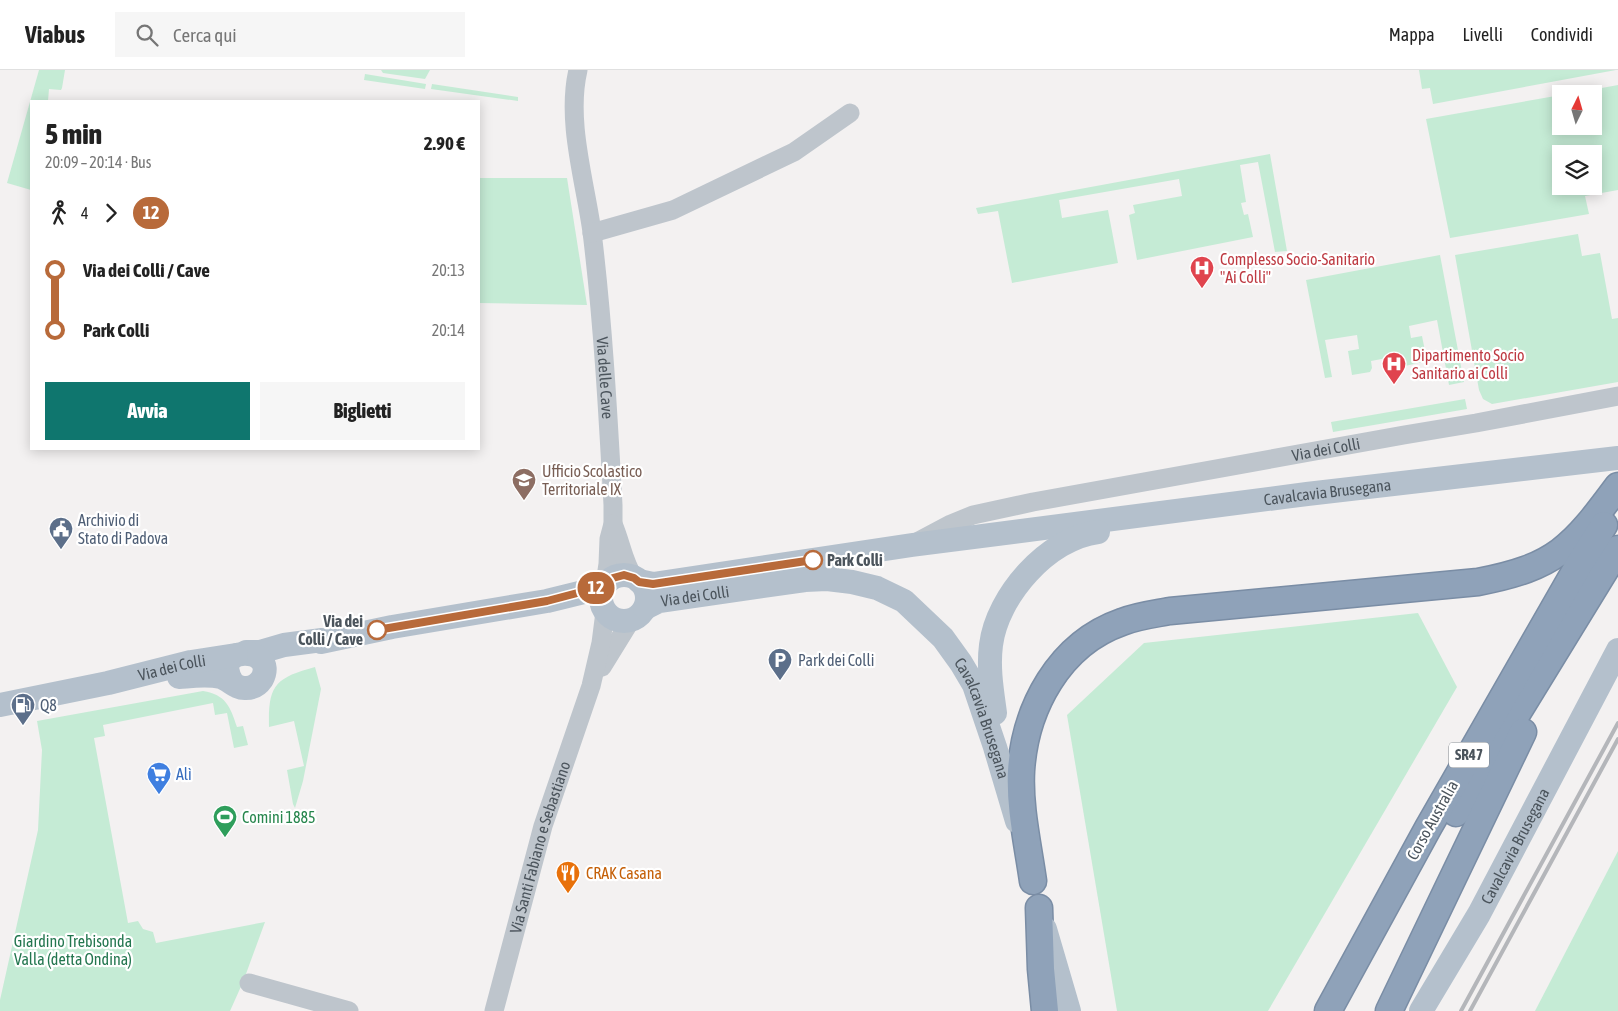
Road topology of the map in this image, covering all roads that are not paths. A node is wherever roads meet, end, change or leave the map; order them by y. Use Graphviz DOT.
graph roads {
  1 [pos="578,70"];
  2 [pos="850,113"];
  3 [pos="592,233"];
  4 [pos="1618,396"];
  5 [pos="1618,458"];
  6 [pos="1504,471"];
  7 [pos="1618,473"];
  8 [pos="1618,486"];
  9 [pos="1033,502"];
  10 [pos="1237,503"];
  11 [pos="1618,504"];
  12 [pos="613,524"];
  13 [pos="1037,530"];
  14 [pos="912,545"];
  15 [pos="1618,549"];
  16 [pos="637,580"];
  17 [pos="748,588"];
  18 [pos="1591,592"];
  19 [pos="604,598"];
  20 [pos="638,614"];
  21 [pos="322,640"];
  22 [pos="1618,650"];
  23 [pos="241,654"];
  24 [pos="263,674"];
  25 [pos="232,682"];
  26 [pos="108,683"];
  27 [pos="591,686"];
  28 [pos="0,705"];
  29 [pos="1006,784"];
  30 [pos="1033,881"];
  31 [pos="1039,908"];
  32 [pos="249,983"];
  33 [pos="349,1011"];
  34 [pos="494,1011"];
  35 [pos="1045,1011"];
  36 [pos="1069,1011"];
  37 [pos="1328,1011"];
  38 [pos="1347,1011"];
  39 [pos="1389,1011"];
  40 [pos="1421,1011"];
  1 -- 3 [label="street, Via delle Cave"];
  2 -- 3 [label="street"];
  3 -- 12 [label="street, Via delle Cave"];
  4 -- 9 [label="street, Via dei Colli"];
  5 -- 6 [label="main road, Cavalcavia Brusegana"];
  6 -- 7 [label="main road, Cavalcavia Brusegana"];
  6 -- 10 [label="main road, Cavalcavia Brusegana"];
  8 -- 30 [label="highway"];
  9 -- 13 [label="street"];
  9 -- 14 [label="street, Via dei Colli"];
  10 -- 13 [label="main road, Cavalcavia Brusegana"];
  10 -- 29 [label="main road"];
  11 -- 37 [label="highway, Corso Australia / SR47"];
  12 -- 16 [label="street, Via delle Cave"];
  12 -- 19 [label="street, Via delle Cave"];
  13 -- 14 [label="main road, Cavalcavia Brusegana"];
  14 -- 16 [label="main road, Via dei Colli"];
  15 -- 18 [label="highway, Corso Australia / SR47"];
  16 -- 19 [label="main road, Via dei Colli"];
  16 -- 20 [label="main road, Via dei Colli"];
  17 -- 20 [label="main road, Via dei Colli"];
  17 -- 29 [label="main road, Cavalcavia Brusegana"];
  18 -- 38 [label="highway, Corso Australia / SR47"];
  18 -- 39 [label="highway"];
  19 -- 20 [label="main road"];
  19 -- 21 [label="main road, Via dei Colli"];
  19 -- 27 [label="street, Via Santi Fabiano e Sebastiano"];
  20 -- 27 [label="street, Via Santi Fabiano e Sebastiano"];
  21 -- 23 [label="main road, Via dei Colli"];
  21 -- 24 [label="main road, Via dei Colli"];
  22 -- 40 [label="main road, Cavalcavia Brusegana"];
  23 -- 24 [label="main road"];
  23 -- 25 [label="main road, Via dei Colli"];
  23 -- 26 [label="main road, Via dei Colli"];
  24 -- 25 [label="main road, Via dei Colli"];
  25 -- 26 [label="main road, Via dei Colli"];
  26 -- 28 [label="main road, Via dei Colli"];
  27 -- 34 [label="street, Via Santi Fabiano e Sebastiano"];
  29 -- 30 [label="main road, Cavalcavia Brusegana"];
  30 -- 31 [label="main road, Cavalcavia Brusegana"];
  31 -- 35 [label="highway"];
  31 -- 36 [label="main road, Cavalcavia Brusegana"];
  32 -- 33 [label="street"];
}
